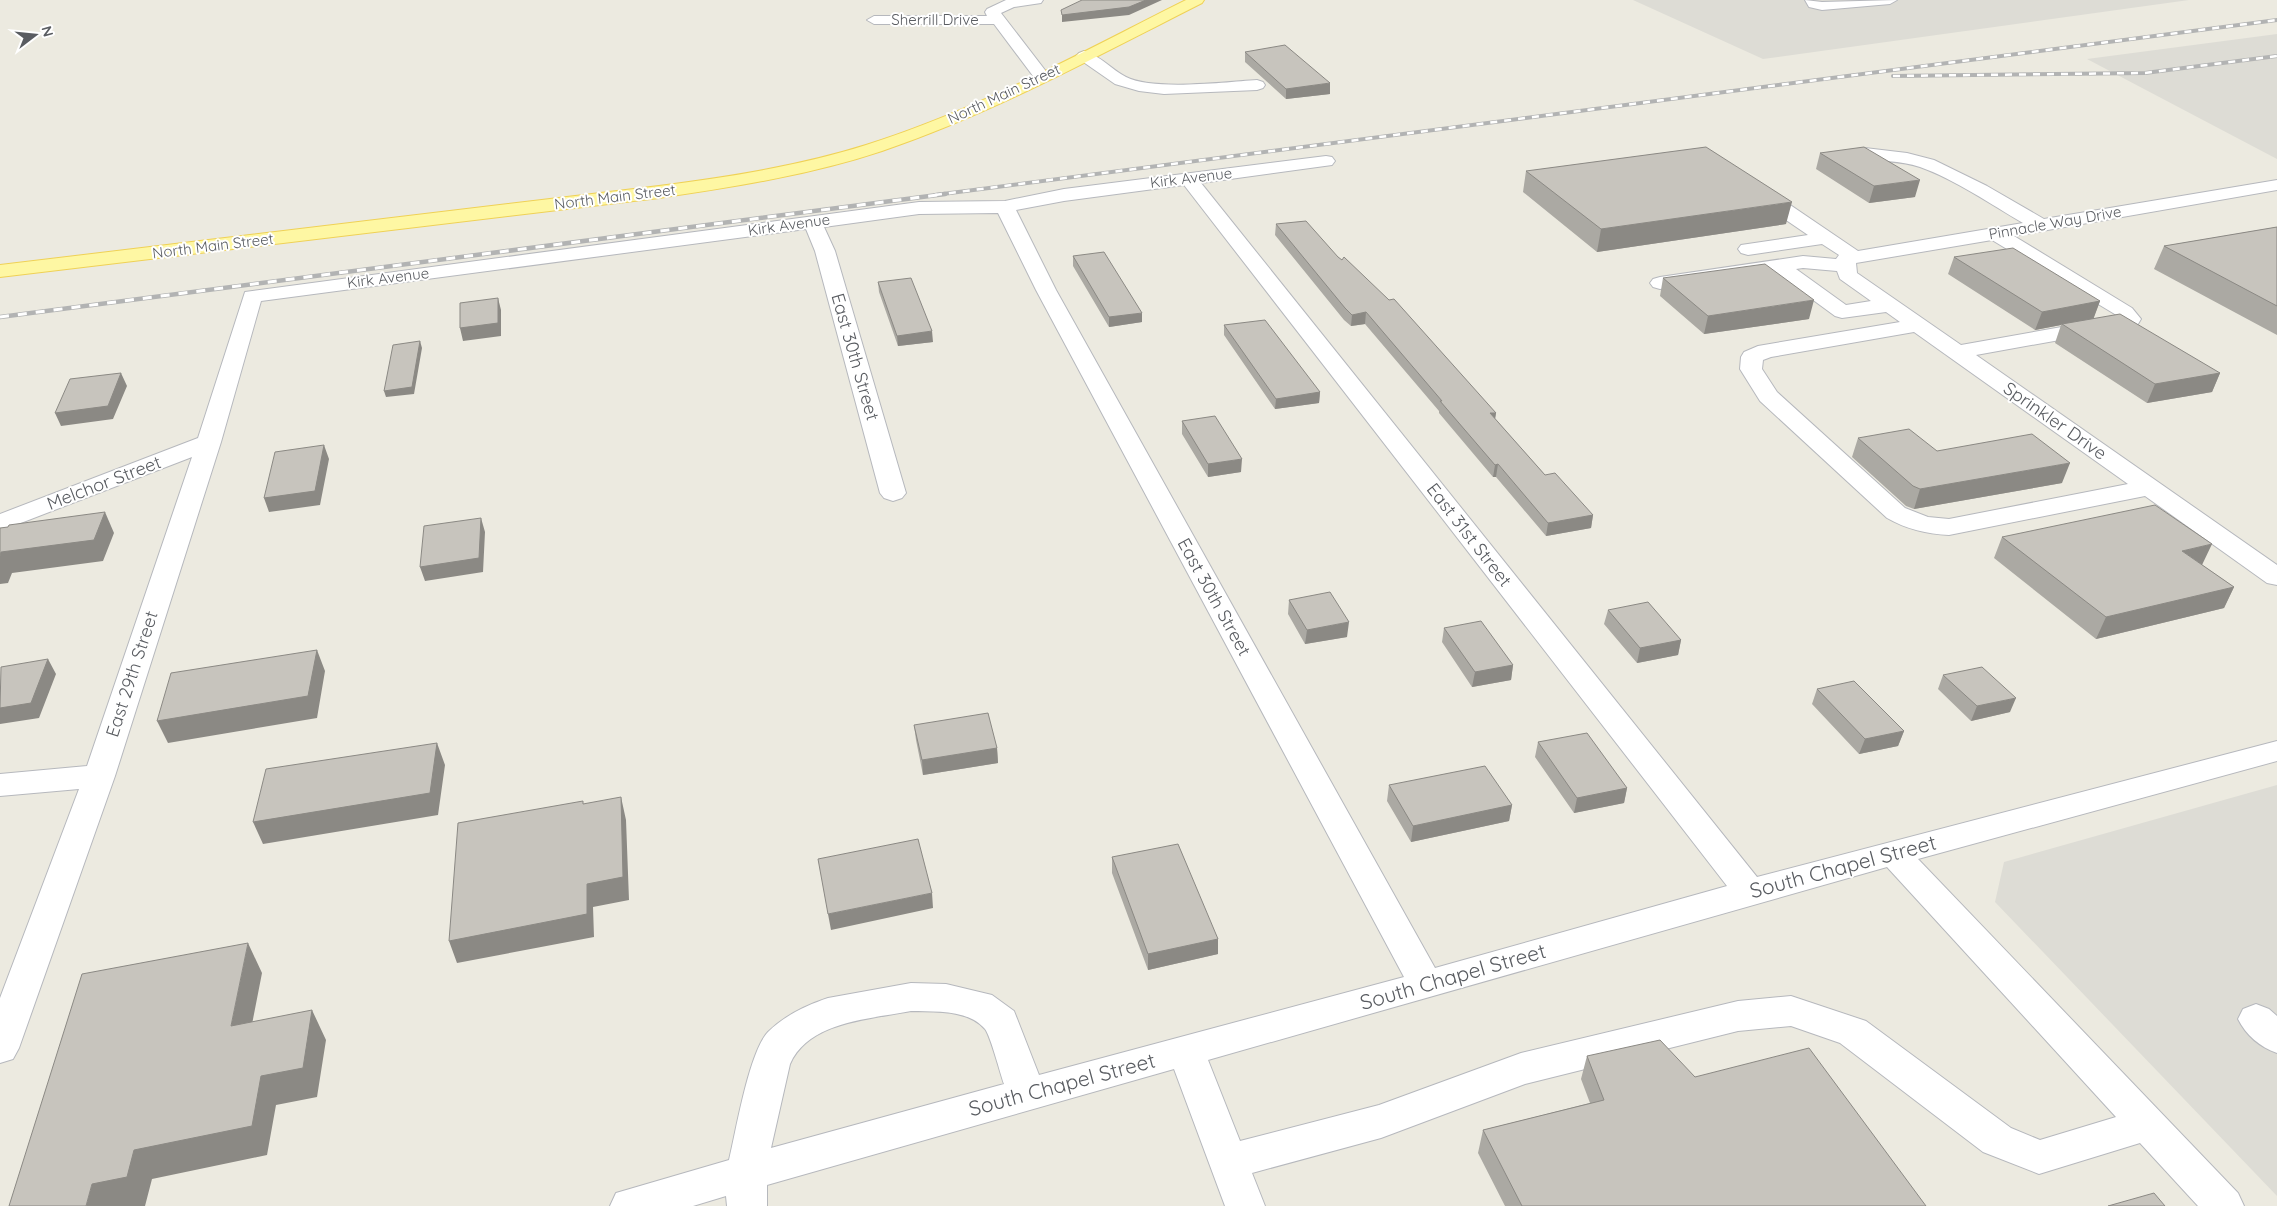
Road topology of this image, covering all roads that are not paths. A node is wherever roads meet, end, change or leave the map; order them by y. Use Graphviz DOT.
graph roads {
  1 [pos="1036,0"];
  2 [pos="1197,0"];
  3 [pos="1812,0"];
  4 [pos="1890,0"];
  5 [pos="874,20"];
  6 [pos="997,20"];
  7 [pos="1084,56"];
  8 [pos="1042,77"];
  9 [pos="1257,85"];
  10 [pos="1865,153"];
  11 [pos="1326,161"];
  12 [pos="1188,178"];
  13 [pos="1745,183"];
  14 [pos="2270,187"];
  15 [pos="1005,207"];
  16 [pos="813,222"];
  17 [pos="2042,226"];
  18 [pos="1995,233"];
  19 [pos="1826,238"];
  20 [pos="1748,249"];
  21 [pos="1849,261"];
  22 [pos="1779,266"];
  23 [pos="0,271"];
  24 [pos="1660,283"];
  25 [pos="252,296"];
  26 [pos="1890,305"];
  27 [pos="1918,325"];
  28 [pos="1957,352"];
  29 [pos="208,442"];
  30 [pos="2150,488"];
  31 [pos="893,493"];
  32 [pos="0,523"];
  33 [pos="2277,577"];
  34 [pos="2277,751"];
  35 [pos="99,776"];
  36 [pos="0,786"];
  37 [pos="1894,854"];
  38 [pos="1750,892"];
  39 [pos="1426,986"];
  40 [pos="0,1048"];
  41 [pos="1186,1051"];
  42 [pos="1027,1094"];
  43 [pos="2146,1124"];
  44 [pos="1228,1162"];
  45 [pos="746,1189"];
  46 [pos="630,1206"];
  47 [pos="1245,1206"];
  48 [pos="2224,1206"];
  1 -- 6 [label="street"];
  2 -- 7 [label="main road, North Main Street"];
  3 -- 4 [label="street"];
  5 -- 6 [label="street, Sherrill Drive"];
  6 -- 8 [label="street"];
  7 -- 8 [label="main road, North Main Street"];
  7 -- 9 [label="street"];
  8 -- 23 [label="main road, North Main Street"];
  10 -- 17 [label="street"];
  11 -- 12 [label="street, Kirk Avenue"];
  12 -- 15 [label="street, Kirk Avenue"];
  12 -- 38 [label="street, East 31st Street"];
  13 -- 19 [label="street, Sprinkler Drive"];
  14 -- 17 [label="street, Pinnacle Way Drive"];
  15 -- 16 [label="street, Kirk Avenue"];
  15 -- 39 [label="street, East 30th Street"];
  16 -- 25 [label="street, Kirk Avenue"];
  16 -- 31 [label="street, East 30th Street"];
  17 -- 18 [label="street, Pinnacle Way Drive"];
  18 -- 21 [label="street, Pinnacle Way Drive"];
  18 -- 28 [label="street"];
  19 -- 20 [label="street"];
  19 -- 21 [label="street, Sprinkler Drive"];
  21 -- 22 [label="street, Pinnacle Way Drive"];
  21 -- 26 [label="street, Sprinkler Drive"];
  22 -- 24 [label="street, Pinnacle Way Drive"];
  22 -- 26 [label="street"];
  25 -- 29 [label="street, East 29th Street"];
  26 -- 27 [label="street, Sprinkler Drive"];
  27 -- 28 [label="street, Sprinkler Drive"];
  27 -- 30 [label="street"];
  28 -- 30 [label="street, Sprinkler Drive"];
  29 -- 32 [label="street, Melchor Street"];
  29 -- 35 [label="street, East 29th Street"];
  30 -- 33 [label="street, Sprinkler Drive"];
  34 -- 37 [label="street, South Chapel Street"];
  35 -- 36 [label="street"];
  35 -- 40 [label="street, East 29th Street"];
  37 -- 38 [label="street, South Chapel Street"];
  37 -- 43 [label="street"];
  38 -- 39 [label="street, South Chapel Street"];
  39 -- 41 [label="street, South Chapel Street"];
  41 -- 42 [label="street, South Chapel Street"];
  41 -- 44 [label="street"];
  42 -- 45 [label="street, South Chapel Street"];
  42 -- 45 [label="street"];
  43 -- 44 [label="street"];
  43 -- 48 [label="street"];
  44 -- 47 [label="street"];
  45 -- 46 [label="street, South Chapel Street"];
}
